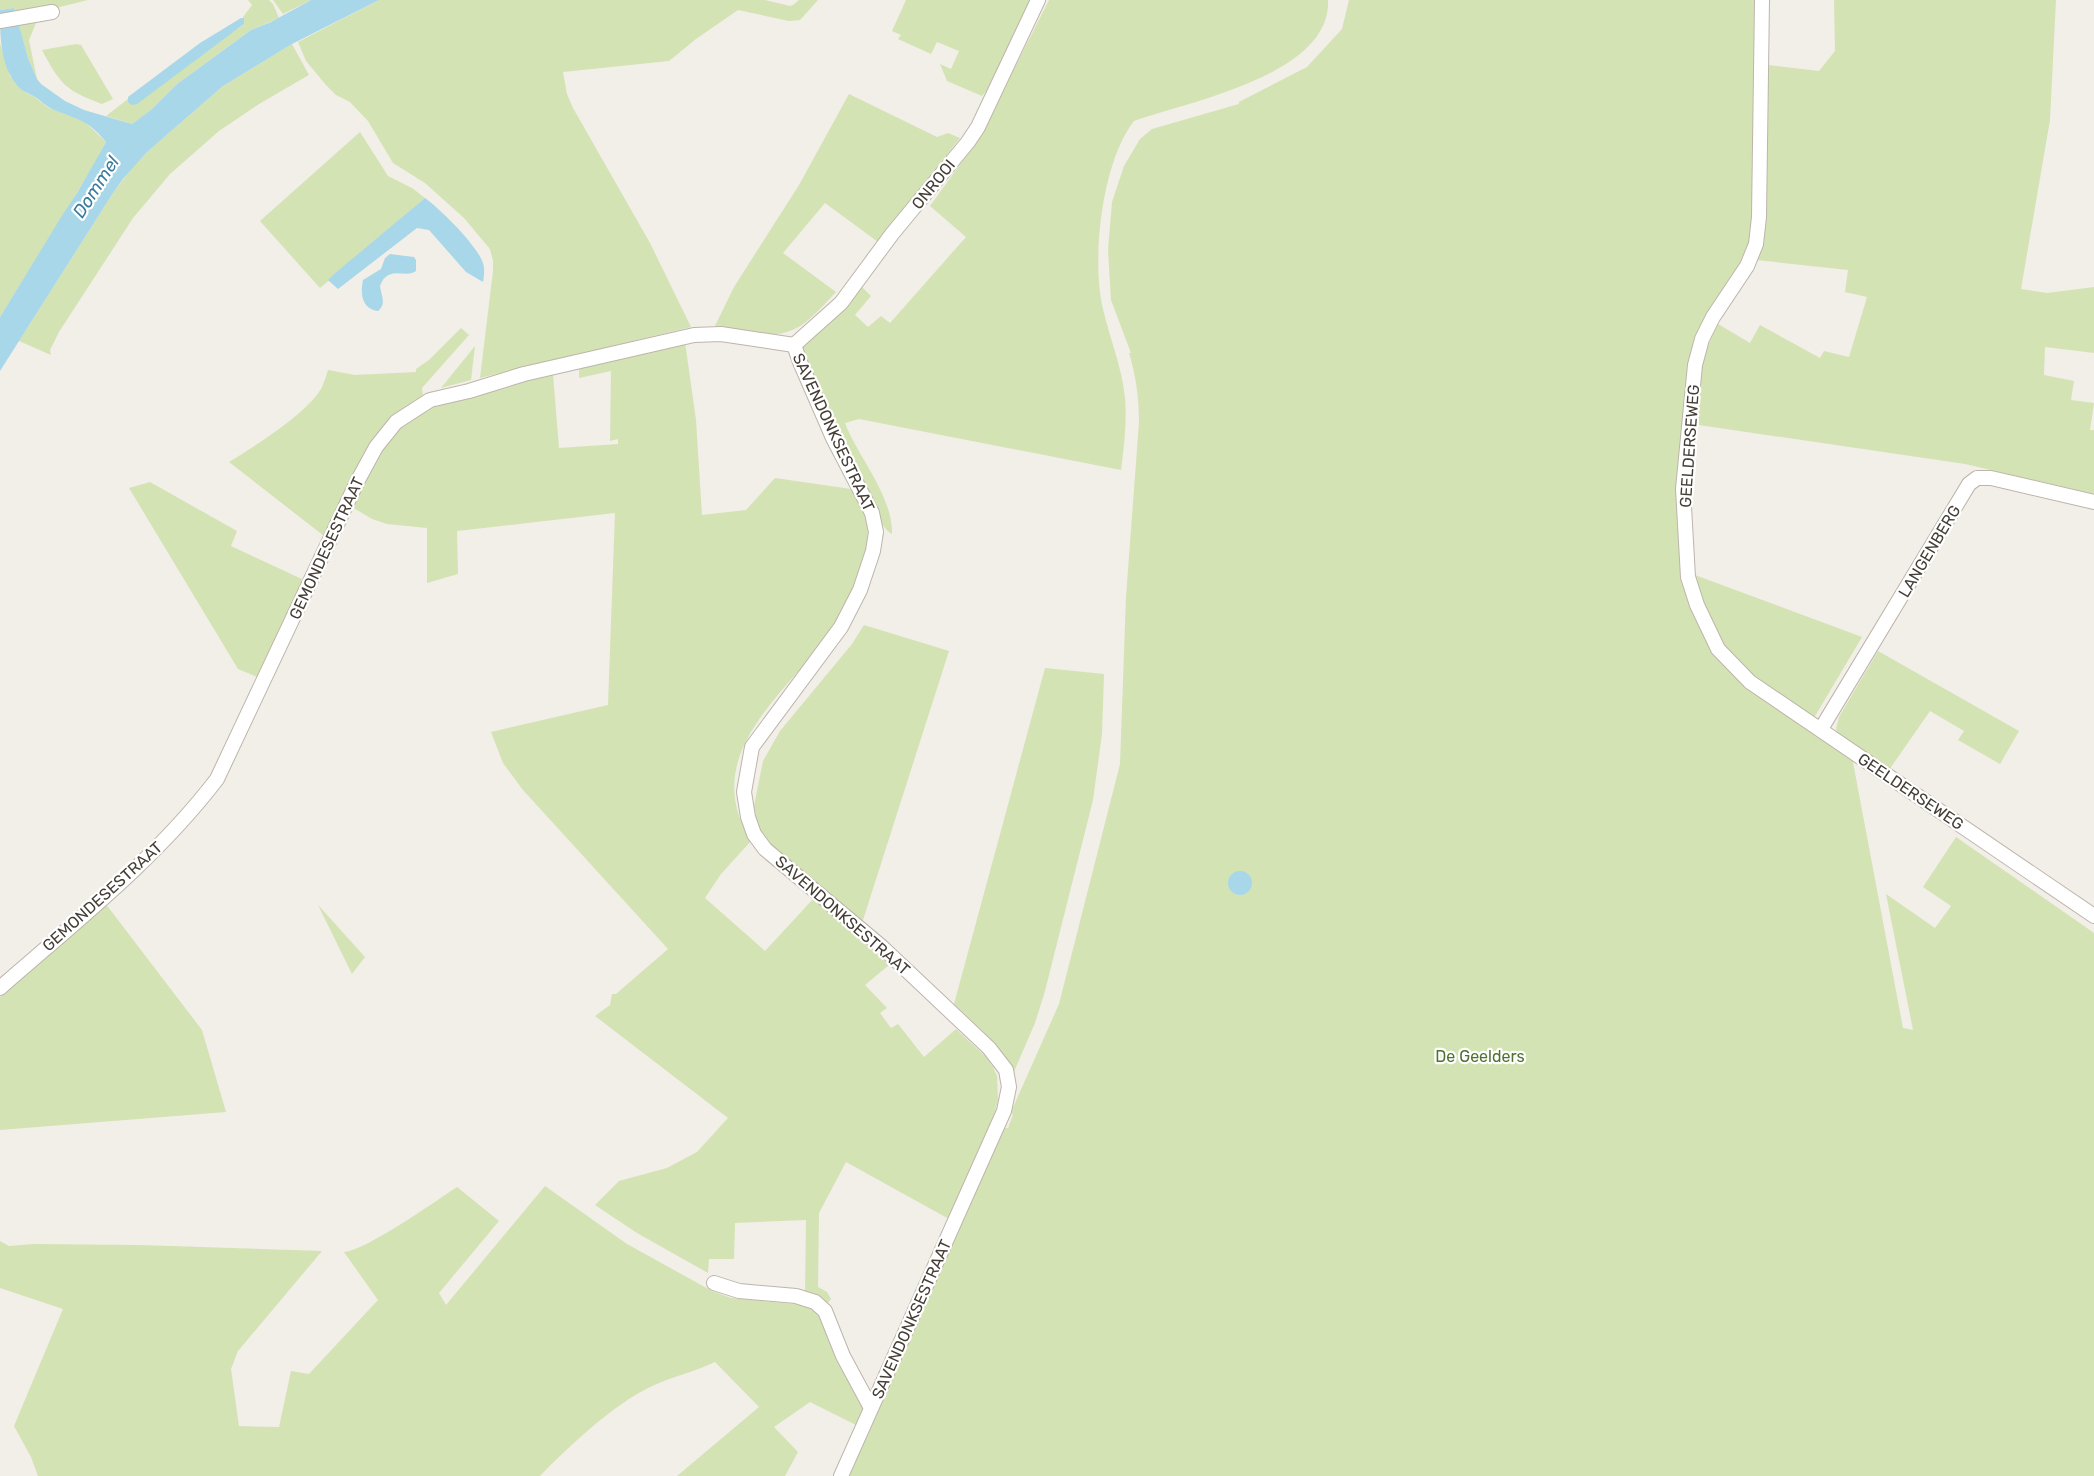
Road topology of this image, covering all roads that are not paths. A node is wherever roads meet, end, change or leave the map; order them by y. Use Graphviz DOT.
graph roads {
  1 [pos="1038,0"];
  2 [pos="1762,0"];
  3 [pos="52,12"];
  4 [pos="0,21"];
  5 [pos="794,345"];
  6 [pos="2094,502"];
  7 [pos="1821,729"];
  8 [pos="2094,916"];
  9 [pos="0,988"];
  10 [pos="714,1283"];
  11 [pos="872,1408"];
  12 [pos="841,1476"];
  1 -- 5 [label="street, ONROOI"];
  2 -- 7 [label="street, GEELDERSEWEG"];
  3 -- 4 [label="street"];
  5 -- 9 [label="street, GEMONDESESTRAAT"];
  5 -- 11 [label="street, SAVENDONKSESTRAAT"];
  6 -- 7 [label="street, LANGENBERG"];
  7 -- 8 [label="street, GEELDERSEWEG"];
  10 -- 11 [label="street"];
  11 -- 12 [label="street, SAVENDONKSESTRAAT"];
}
